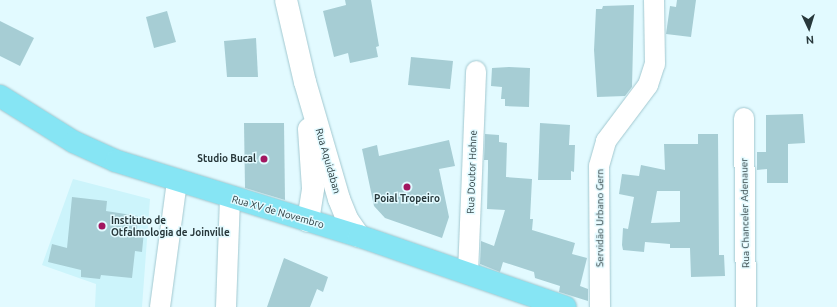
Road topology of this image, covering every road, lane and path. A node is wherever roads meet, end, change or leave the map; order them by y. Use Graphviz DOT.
graph roads {
  1 [pos="286,0"];
  2 [pos="654,0"];
  3 [pos="476,71"];
  4 [pos="305,82"];
  5 [pos="0,96"];
  6 [pos="744,118"];
  7 [pos="177,182"];
  8 [pos="230,198"];
  9 [pos="308,221"];
  10 [pos="359,236"];
  11 [pos="468,273"];
  12 [pos="160,307"];
  13 [pos="226,307"];
  14 [pos="565,307"];
  15 [pos="600,307"];
  16 [pos="746,307"];
  1 -- 4 [label="street, Rua Aquidaban"];
  2 -- 15 [label="street, Servidão Urbano Gern"];
  3 -- 11 [label="street, Rua Doutor Hohne"];
  4 -- 9 [label="street, Rua Aquidaban"];
  4 -- 10 [label="street, Rua Aquidaban"];
  5 -- 7 [label="main road, Rua XV de Novembro"];
  6 -- 16 [label="street, Rua Chanceler Adenauer"];
  7 -- 8 [label="main road, Rua XV de Novembro"];
  7 -- 12 [label="street"];
  8 -- 9 [label="main road, Rua XV de Novembro"];
  8 -- 13 [label="street"];
  9 -- 10 [label="main road, Rua XV de Novembro"];
  10 -- 11 [label="main road, Rua XV de Novembro"];
  11 -- 14 [label="main road, Rua XV de Novembro"];
}
